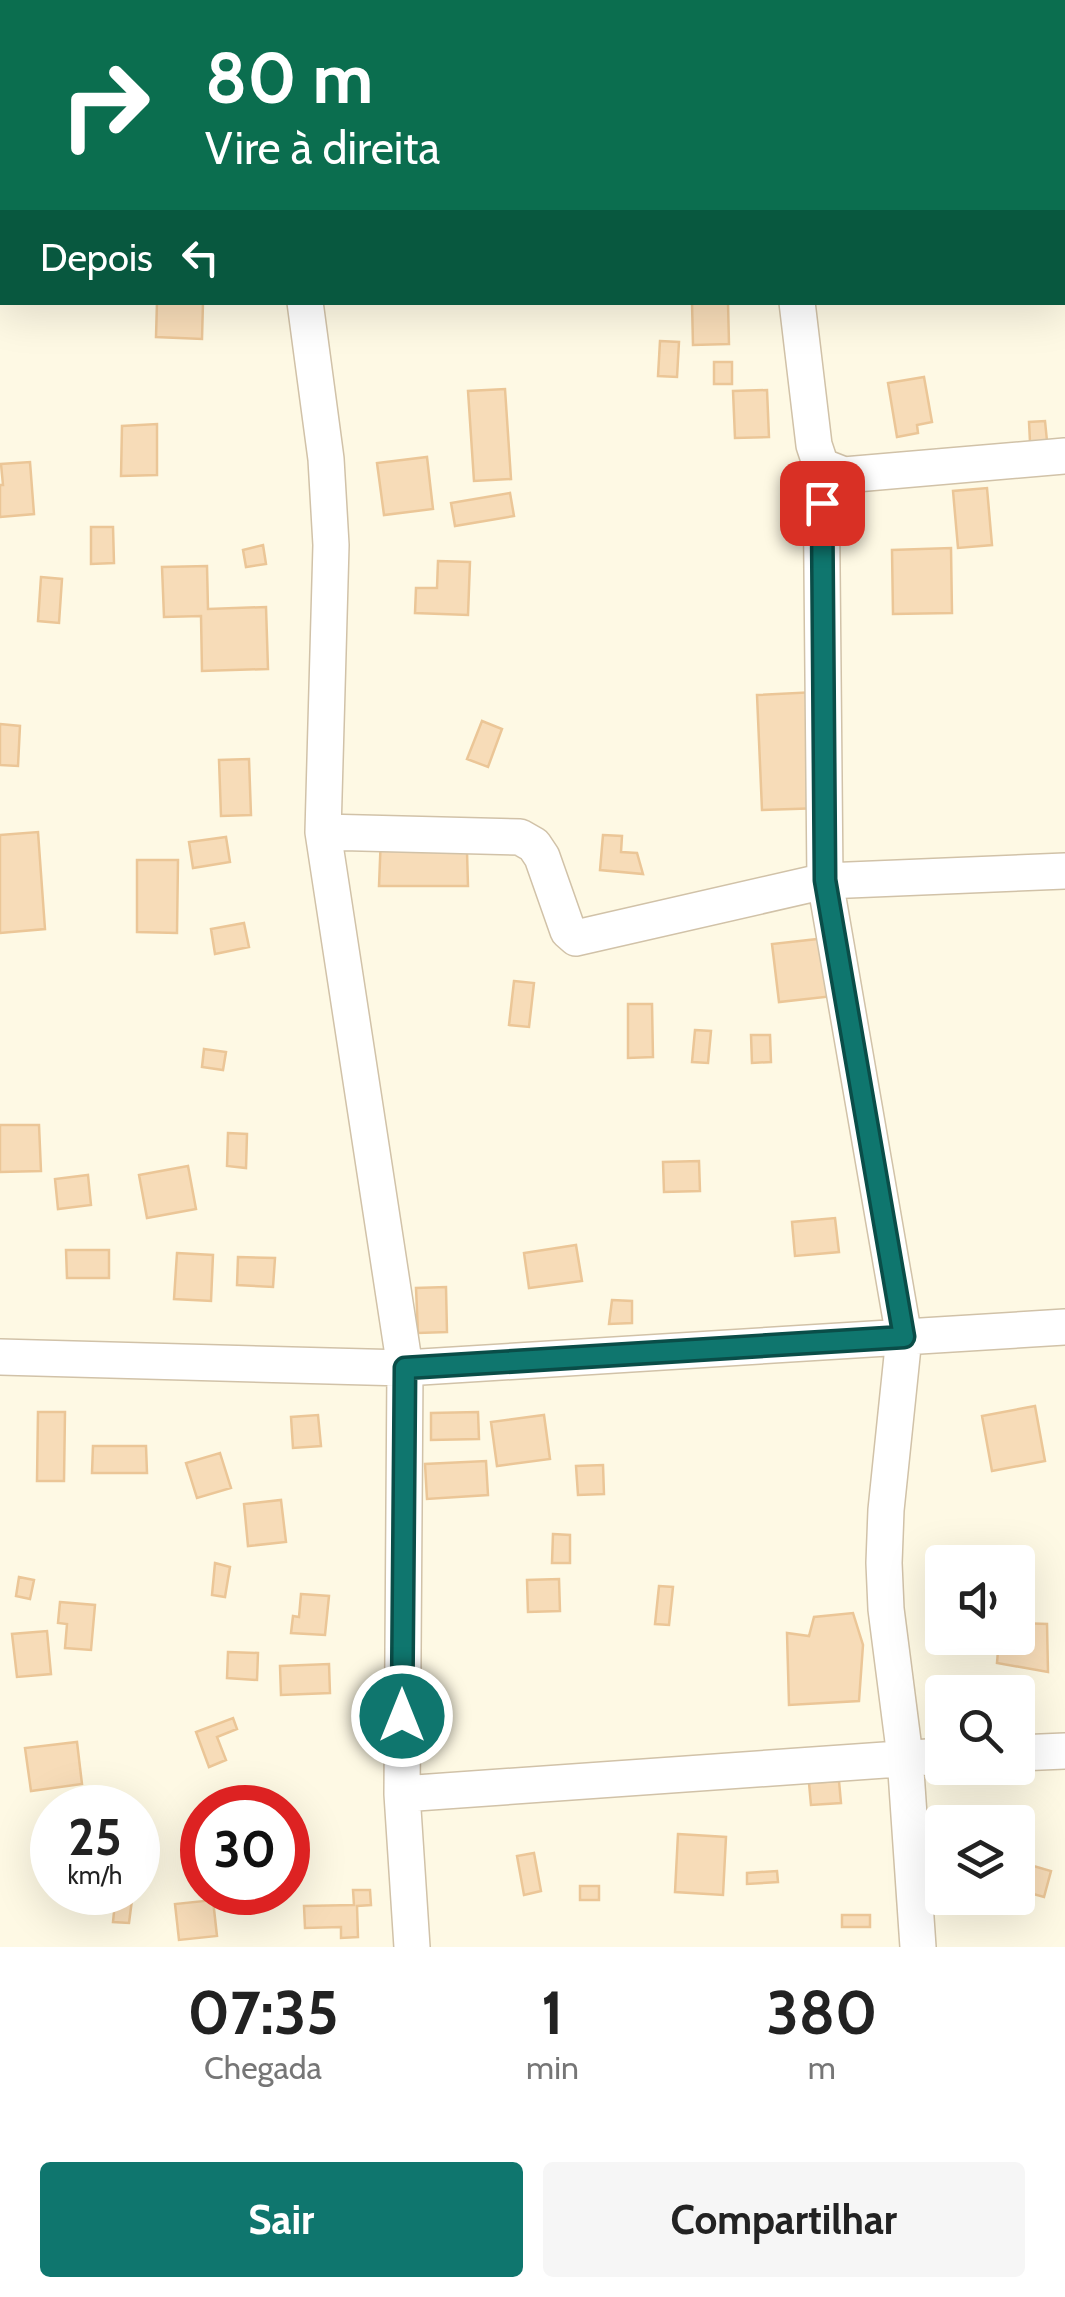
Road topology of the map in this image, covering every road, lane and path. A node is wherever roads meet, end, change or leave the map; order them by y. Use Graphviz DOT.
graph roads {
  1 [pos="305,305"];
  2 [pos="798,305"];
  3 [pos="1065,456"];
  4 [pos="821,466"];
  5 [pos="323,832"];
  6 [pos="1065,871"];
  7 [pos="825,880"];
  8 [pos="1065,1328"];
  9 [pos="904,1337"];
  10 [pos="0,1358"];
  11 [pos="405,1368"];
  12 [pos="1065,1751"];
  13 [pos="1035,1752"];
  14 [pos="925,1757"];
  15 [pos="905,1758"];
  16 [pos="402,1794"];
  17 [pos="412,1947"];
  18 [pos="918,1947"];
  1 -- 5 [label="street"];
  2 -- 4 [label="street"];
  3 -- 4 [label="street"];
  4 -- 7 [label="street"];
  5 -- 7 [label="street"];
  5 -- 11 [label="street"];
  6 -- 7 [label="street"];
  7 -- 9 [label="street"];
  8 -- 9 [label="street"];
  9 -- 11 [label="street"];
  9 -- 15 [label="street"];
  10 -- 11 [label="street"];
  11 -- 16 [label="street"];
  12 -- 13 [label="street"];
  14 -- 15 [label="street"];
  15 -- 16 [label="street"];
  15 -- 18 [label="street"];
  16 -- 17 [label="street"];
}
